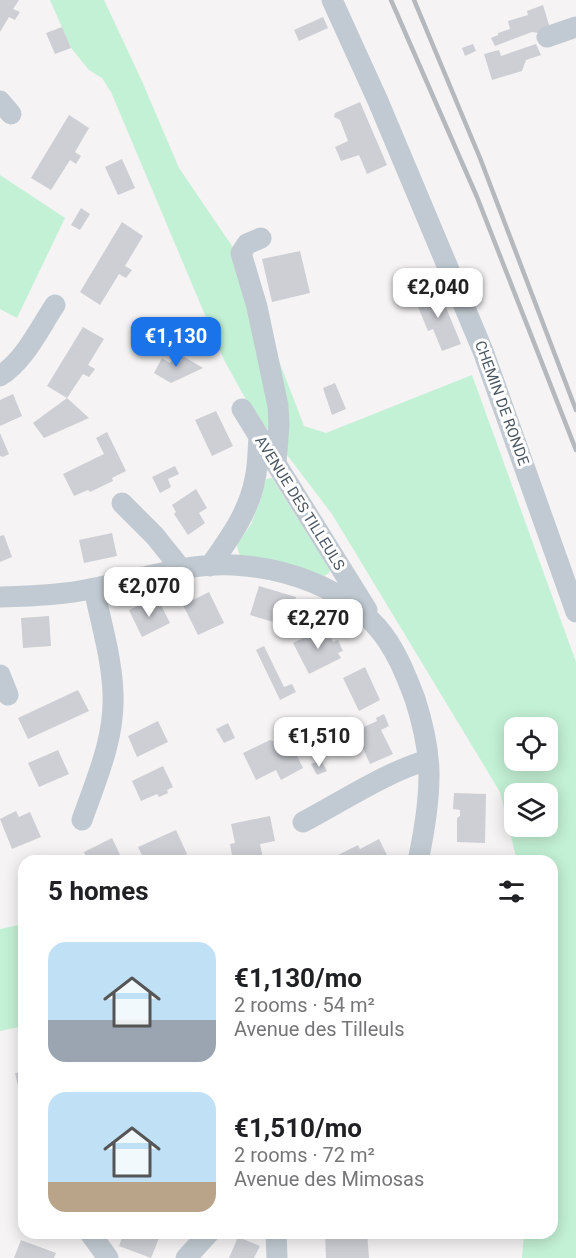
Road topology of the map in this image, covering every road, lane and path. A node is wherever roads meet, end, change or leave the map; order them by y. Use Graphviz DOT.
graph roads {
  1 [pos="332,0"];
  2 [pos="576,27"];
  3 [pos="547,37"];
  4 [pos="261,238"];
  5 [pos="55,305"];
  6 [pos="0,376"];
  7 [pos="242,409"];
  8 [pos="259,437"];
  9 [pos="276,463"];
  10 [pos="122,503"];
  11 [pos="210,566"];
  12 [pos="182,570"];
  13 [pos="94,589"];
  14 [pos="0,597"];
  15 [pos="576,612"];
  16 [pos="377,627"];
  17 [pos="428,760"];
  18 [pos="82,820"];
  19 [pos="303,822"];
  20 [pos="419,855"];
  21 [pos="94,1239"];
  22 [pos="203,1239"];
  23 [pos="276,1239"];
  24 [pos="108,1258"];
  25 [pos="186,1258"];
  26 [pos="277,1258"];
  1 -- 15 [label="street, CHEMIN DE RONDE"];
  2 -- 3 [label="street"];
  4 -- 9 [label="street"];
  5 -- 6 [label="street"];
  7 -- 8 [label="street, AVENUE DES TILLEULS"];
  8 -- 9 [label="street, AVENUE DES TILLEULS"];
  8 -- 11 [label="street"];
  9 -- 16 [label="street, AVENUE DES TILLEULS"];
  10 -- 12 [label="street"];
  11 -- 12 [label="street"];
  11 -- 16 [label="street"];
  12 -- 13 [label="street"];
  13 -- 14 [label="street"];
  13 -- 18 [label="street"];
  16 -- 17 [label="street"];
  17 -- 19 [label="street"];
  17 -- 20 [label="street"];
  21 -- 24 [label="street"];
  22 -- 25 [label="street"];
  23 -- 26 [label="street"];
}
